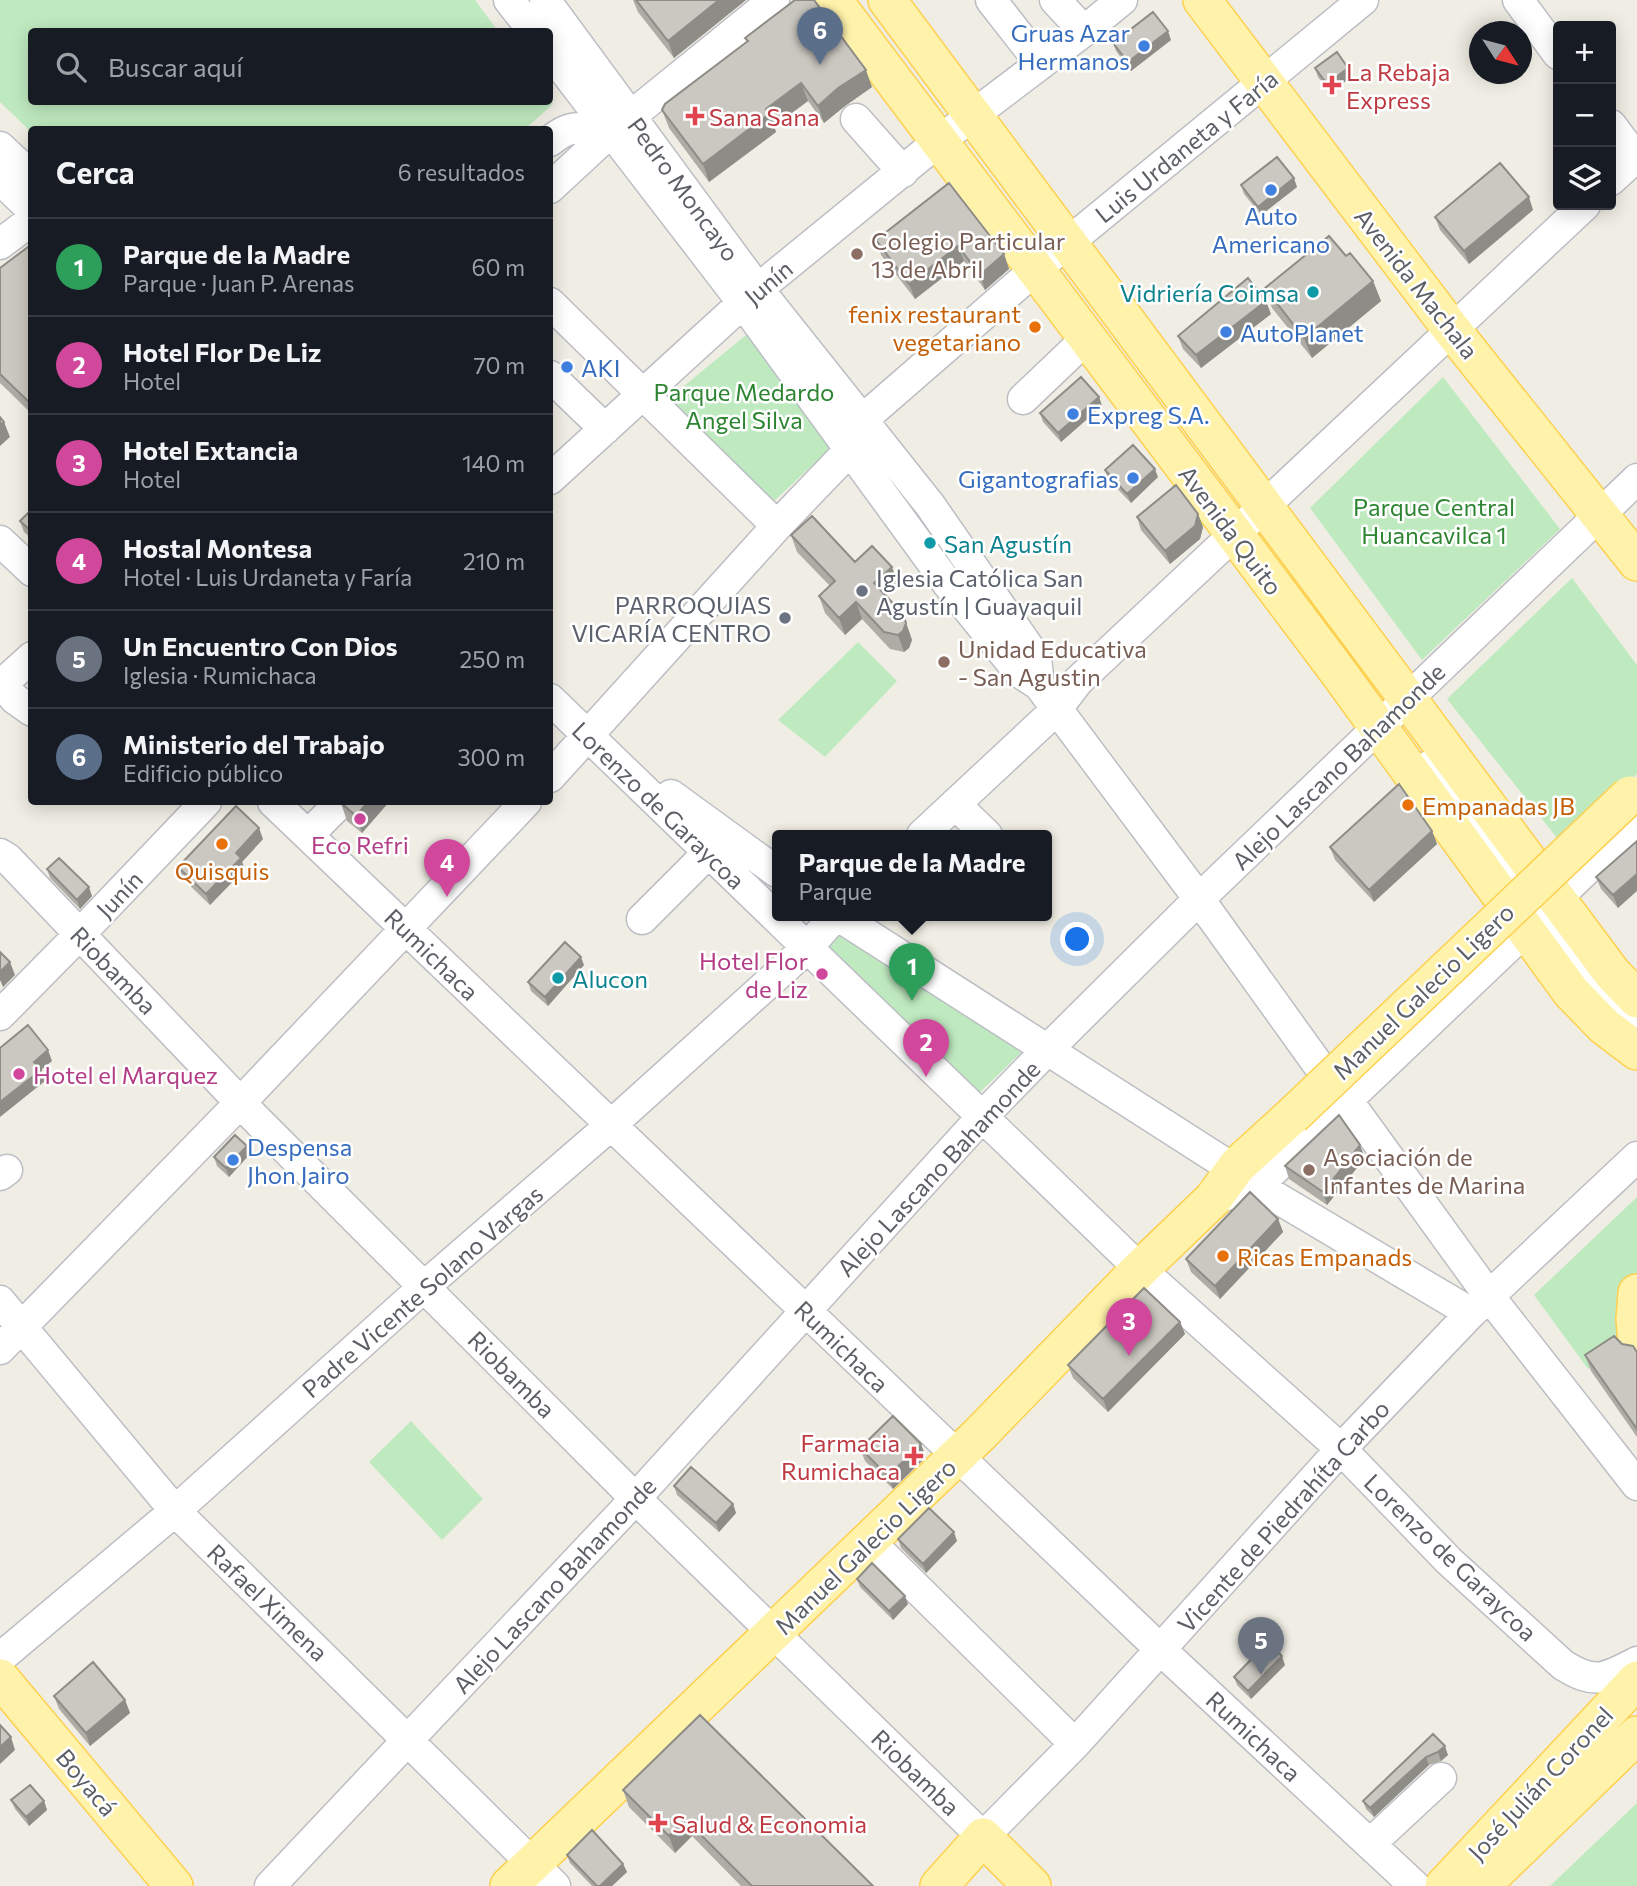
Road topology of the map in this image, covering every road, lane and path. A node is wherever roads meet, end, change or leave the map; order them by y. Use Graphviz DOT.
graph roads {
  1 [pos="509,0"];
  2 [pos="545,0"];
  3 [pos="774,0"];
  4 [pos="833,0"];
  5 [pos="887,0"];
  6 [pos="991,0"];
  7 [pos="1055,0"];
  8 [pos="1122,0"];
  9 [pos="1202,0"];
  10 [pos="1363,0"];
  11 [pos="1518,0"];
  12 [pos="531,28"];
  13 [pos="1084,31"];
  14 [pos="1553,47"];
  15 [pos="553,56"];
  16 [pos="1041,64"];
  17 [pos="1264,82"];
  18 [pos="984,106"];
  19 [pos="856,118"];
  20 [pos="614,130"];
  21 [pos="1616,132"];
  22 [pos="553,139"];
  23 [pos="939,141"];
  24 [pos="0,147"];
  25 [pos="1636,158"];
  26 [pos="903,172"];
  27 [pos="28,173"];
  28 [pos="1616,176"];
  29 [pos="0,179"];
  30 [pos="553,185"];
  31 [pos="28,206"];
  32 [pos="1580,210"];
  33 [pos="28,223"];
  34 [pos="1068,243"];
  35 [pos="0,244"];
  36 [pos="1036,269"];
  37 [pos="750,296"];
  38 [pos="553,306"];
  39 [pos="1452,330"];
  40 [pos="1087,338"];
  41 [pos="553,379"];
  42 [pos="643,393"];
  43 [pos="1023,399"];
  44 [pos="861,421"];
  45 [pos="605,429"];
  46 [pos="849,451"];
  47 [pos="553,476"];
  48 [pos="1637,479"];
  49 [pos="1264,506"];
  50 [pos="1600,514"];
  51 [pos="777,526"];
  52 [pos="1233,535"];
  53 [pos="0,541"];
  54 [pos="1637,562"];
  55 [pos="28,567"];
  56 [pos="28,661"];
  57 [pos="1,685"];
  58 [pos="1039,685"];
  59 [pos="1405,693"];
  60 [pos="553,702"];
  61 [pos="28,708"];
  62 [pos="1056,710"];
  63 [pos="1379,731"];
  64 [pos="588,736"];
  65 [pos="553,774"];
  66 [pos="1637,788"];
  67 [pos="955,804"];
  68 [pos="203,805"];
  69 [pos="276,805"];
  70 [pos="338,805"];
  71 [pos="523,805"];
  72 [pos="1637,821"];
  73 [pos="927,830"];
  74 [pos="983,830"];
  75 [pos="308,835"];
  76 [pos="708,853"];
  77 [pos="0,854"];
  78 [pos="772,868"];
  79 [pos="1557,898"];
  80 [pos="1199,899"];
  81 [pos="772,916"];
  82 [pos="642,919"];
  83 [pos="777,921"];
  84 [pos="831,921"];
  85 [pos="845,921"];
  86 [pos="406,930"];
  87 [pos="1526,930"];
  88 [pos="80,934"];
  89 [pos="806,949"];
  90 [pos="1637,999"];
  91 [pos="0,1015"];
  92 [pos="1637,1025"];
  93 [pos="1047,1050"];
  94 [pos="1637,1051"];
  95 [pos="1319,1066"];
  96 [pos="1347,1100"];
  97 [pos="240,1103"];
  98 [pos="982,1117"];
  99 [pos="611,1125"];
  100 [pos="1637,1157"];
  101 [pos="1221,1161"];
  102 [pos="1257,1186"];
  103 [pos="1213,1199"];
  104 [pos="1140,1269"];
  105 [pos="425,1286"];
  106 [pos="1637,1293"];
  107 [pos="0,1301"];
  108 [pos="1480,1305"];
  109 [pos="807,1311"];
  110 [pos="22,1327"];
  111 [pos="1637,1341"];
  112 [pos="0,1349"];
  113 [pos="1341,1449"];
  114 [pos="958,1456"];
  115 [pos="1637,1485"];
  116 [pos="635,1498"];
  117 [pos="175,1511"];
  118 [pos="870,1542"];
  119 [pos="774,1634"];
  120 [pos="1161,1650"];
  121 [pos="0,1658"];
  122 [pos="1637,1662"];
  123 [pos="0,1678"];
  124 [pos="1637,1680"];
  125 [pos="0,1694"];
  126 [pos="0,1709"];
  127 [pos="406,1740"];
  128 [pos="1632,1742"];
  129 [pos="1075,1744"];
  130 [pos="1441,1778"];
  131 [pos="983,1837"];
  132 [pos="1370,1844"];
  133 [pos="532,1879"];
  134 [pos="148,1886"];
  135 [pos="160,1886"];
  136 [pos="174,1886"];
  137 [pos="270,1886"];
  138 [pos="939,1886"];
  139 [pos="1032,1886"];
  140 [pos="1415,1886"];
  141 [pos="1444,1886"];
  142 [pos="1481,1886"];
  1 -- 12 [label="street"];
  2 -- 20 [label="street, Pedro Moncayo"];
  3 -- 20 [label="street"];
  4 -- 23 [label="main road, Avenida Quito"];
  5 -- 18 [label="main road, Avenida Quito"];
  6 -- 16 [label="street"];
  7 -- 13 [label="street"];
  8 -- 13 [label="street, Junín"];
  9 -- 17 [label="main road, Avenida Machala"];
  10 -- 17 [label="street, Luis Urdaneta y Faría"];
  11 -- 14 [label="street"];
  13 -- 16 [label="street, Junín"];
  15 -- 20 [label="street, Pedro Moncayo"];
  16 -- 18 [label="street, Junín"];
  17 -- 34 [label="street, Luis Urdaneta y Faría"];
  17 -- 39 [label="main road, Avenida Machala"];
  18 -- 23 [label="street, Junín"];
  18 -- 34 [label="main road, Avenida Quito"];
  19 -- 26 [label="street"];
  20 -- 22 [label="street"];
  20 -- 30 [label="street"];
  20 -- 37 [label="street, Pedro Moncayo"];
  21 -- 25 [label="street"];
  23 -- 26 [label="street, Junín"];
  23 -- 36 [label="main road, Avenida Quito"];
  24 -- 27 [label="street"];
  25 -- 28 [label="street"];
  26 -- 37 [label="street, Junín"];
  29 -- 31 [label="street"];
  32 -- 39 [label="street"];
  33 -- 35 [label="street"];
  34 -- 36 [label="street, Luis Urdaneta y Faría"];
  34 -- 49 [label="main road, Avenida Quito"];
  36 -- 40 [label="main road, Avenida Quito"];
  36 -- 44 [label="street, Luis Urdaneta y Faría"];
  37 -- 42 [label="street, Junín"];
  37 -- 44 [label="street, Pedro Moncayo"];
  37 -- 46 [label="street, Pedro Moncayo"];
  38 -- 42 [label="street"];
  39 -- 49 [label="street"];
  39 -- 50 [label="main road, Avenida Machala"];
  40 -- 43 [label="street"];
  40 -- 52 [label="main road, Avenida Quito"];
  41 -- 45 [label="street"];
  42 -- 45 [label="street, Junín"];
  42 -- 51 [label="street"];
  44 -- 46 [label="street, Luis Urdaneta y Faría"];
  44 -- 58 [label="street, Pedro Moncayo"];
  45 -- 47 [label="street, Junín"];
  46 -- 51 [label="street, Luis Urdaneta y Faría"];
  46 -- 58 [label="street, Pedro Moncayo"];
  48 -- 50 [label="street, Alejo Lascano Bahamonde"];
  49 -- 52 [label="street"];
  49 -- 59 [label="main road, Avenida Quito"];
  50 -- 54 [label="main road, Avenida Machala"];
  50 -- 59 [label="street, Alejo Lascano Bahamonde"];
  51 -- 64 [label="street, Luis Urdaneta y Faría"];
  52 -- 62 [label="street"];
  52 -- 63 [label="main road, Avenida Quito"];
  53 -- 55 [label="street"];
  56 -- 57 [label="street"];
  57 -- 61 [label="street"];
  58 -- 62 [label="street, Pedro Moncayo"];
  59 -- 63 [label="street, Alejo Lascano Bahamonde"];
  59 -- 79 [label="main road, Avenida Quito"];
  60 -- 64 [label="street, Lorenzo de Garaycoa"];
  62 -- 67 [label="street"];
  62 -- 80 [label="street, Pedro Moncayo"];
  63 -- 80 [label="street, Alejo Lascano Bahamonde"];
  63 -- 87 [label="main road, Avenida Quito"];
  63 -- 92 [label="street"];
  64 -- 65 [label="street, Luis Urdaneta y Faría"];
  64 -- 76 [label="street, Lorenzo de Garaycoa"];
  64 -- 78 [label="street"];
  66 -- 103 [label="main road, Manuel Galecio Ligero, bridge"];
  67 -- 73 [label="street"];
  67 -- 74 [label="street"];
  68 -- 88 [label="street, Junín"];
  69 -- 75 [label="street, Rumichaca"];
  70 -- 75 [label="street"];
  71 -- 86 [label="street"];
  72 -- 79 [label="street"];
  75 -- 86 [label="street, Rumichaca"];
  76 -- 81 [label="street, Lorenzo de Garaycoa"];
  76 -- 82 [label="street"];
  77 -- 88 [label="street, Riobamba"];
  79 -- 90 [label="main road, Avenida Quito"];
  80 -- 93 [label="street, Alejo Lascano Bahamonde"];
  80 -- 95 [label="street, Pedro Moncayo"];
  83 -- 89 [label="street, Lorenzo de Garaycoa"];
  84 -- 89 [label="street, Padre Vicente Solano Vargas"];
  85 -- 93 [label="street"];
  86 -- 97 [label="street"];
  86 -- 99 [label="street, Rumichaca"];
  87 -- 94 [label="main road, Avenida Quito"];
  87 -- 96 [label="street, Manuel Galecio Ligero"];
  88 -- 91 [label="street, Junín"];
  88 -- 97 [label="street, Riobamba"];
  89 -- 98 [label="street, Lorenzo de Garaycoa"];
  89 -- 99 [label="street, Padre Vicente Solano Vargas"];
  93 -- 98 [label="street, Alejo Lascano Bahamonde"];
  93 -- 101 [label="street"];
  96 -- 102 [label="street, Manuel Galecio Ligero"];
  96 -- 108 [label="street"];
  97 -- 105 [label="street, Riobamba"];
  97 -- 110 [label="street"];
  98 -- 104 [label="street, Lorenzo de Garaycoa"];
  98 -- 109 [label="street, Alejo Lascano Bahamonde"];
  99 -- 105 [label="street, Padre Vicente Solano Vargas"];
  99 -- 109 [label="street, Rumichaca"];
  100 -- 108 [label="street, Vicente de Piedrahíta Carbo"];
  102 -- 103 [label="street, Manuel Galecio Ligero"];
  102 -- 108 [label="street"];
  103 -- 104 [label="main road, Manuel Galecio Ligero"];
  104 -- 113 [label="street, Lorenzo de Garaycoa"];
  104 -- 114 [label="main road, Manuel Galecio Ligero"];
  105 -- 116 [label="street, Riobamba"];
  105 -- 117 [label="street, Padre Vicente Solano Vargas"];
  106 -- 111 [label="main road"];
  107 -- 110 [label="street, Rafael Ximena"];
  108 -- 113 [label="street, Vicente de Piedrahíta Carbo"];
  108 -- 115 [label="street"];
  109 -- 114 [label="street, Rumichaca"];
  109 -- 116 [label="street, Alejo Lascano Bahamonde"];
  110 -- 112 [label="street"];
  110 -- 117 [label="street, Rafael Ximena"];
  113 -- 120 [label="street, Vicente de Piedrahíta Carbo"];
  113 -- 122 [label="street, Lorenzo de Garaycoa"];
  114 -- 118 [label="main road, Manuel Galecio Ligero"];
  114 -- 120 [label="street, Rumichaca"];
  116 -- 119 [label="street, Riobamba"];
  116 -- 127 [label="street, Alejo Lascano Bahamonde"];
  117 -- 121 [label="street, Padre Vicente Solano Vargas"];
  117 -- 127 [label="street, Rafael Ximena"];
  118 -- 119 [label="main road, Manuel Galecio Ligero"];
  118 -- 129 [label="street"];
  119 -- 131 [label="street, Riobamba"];
  119 -- 133 [label="main road, Manuel Galecio Ligero"];
  120 -- 129 [label="street, Vicente de Piedrahíta Carbo"];
  120 -- 132 [label="street, Rumichaca"];
  123 -- 136 [label="main road, Boyacá"];
  124 -- 141 [label="main road, José Julián Coronel"];
  125 -- 135 [label="street, Boyacá"];
  126 -- 134 [label="main road, Boyacá"];
  127 -- 133 [label="street, Rafael Ximena"];
  127 -- 137 [label="street, Alejo Lascano Bahamonde"];
  128 -- 142 [label="main road, José Julián Coronel"];
  129 -- 131 [label="street, Vicente de Piedrahíta Carbo"];
  130 -- 132 [label="street"];
  131 -- 138 [label="main road, Vicente de Piedrahíta Carbo"];
  131 -- 139 [label="main road, Riobamba"];
  132 -- 140 [label="street, Rumichaca"];
}
